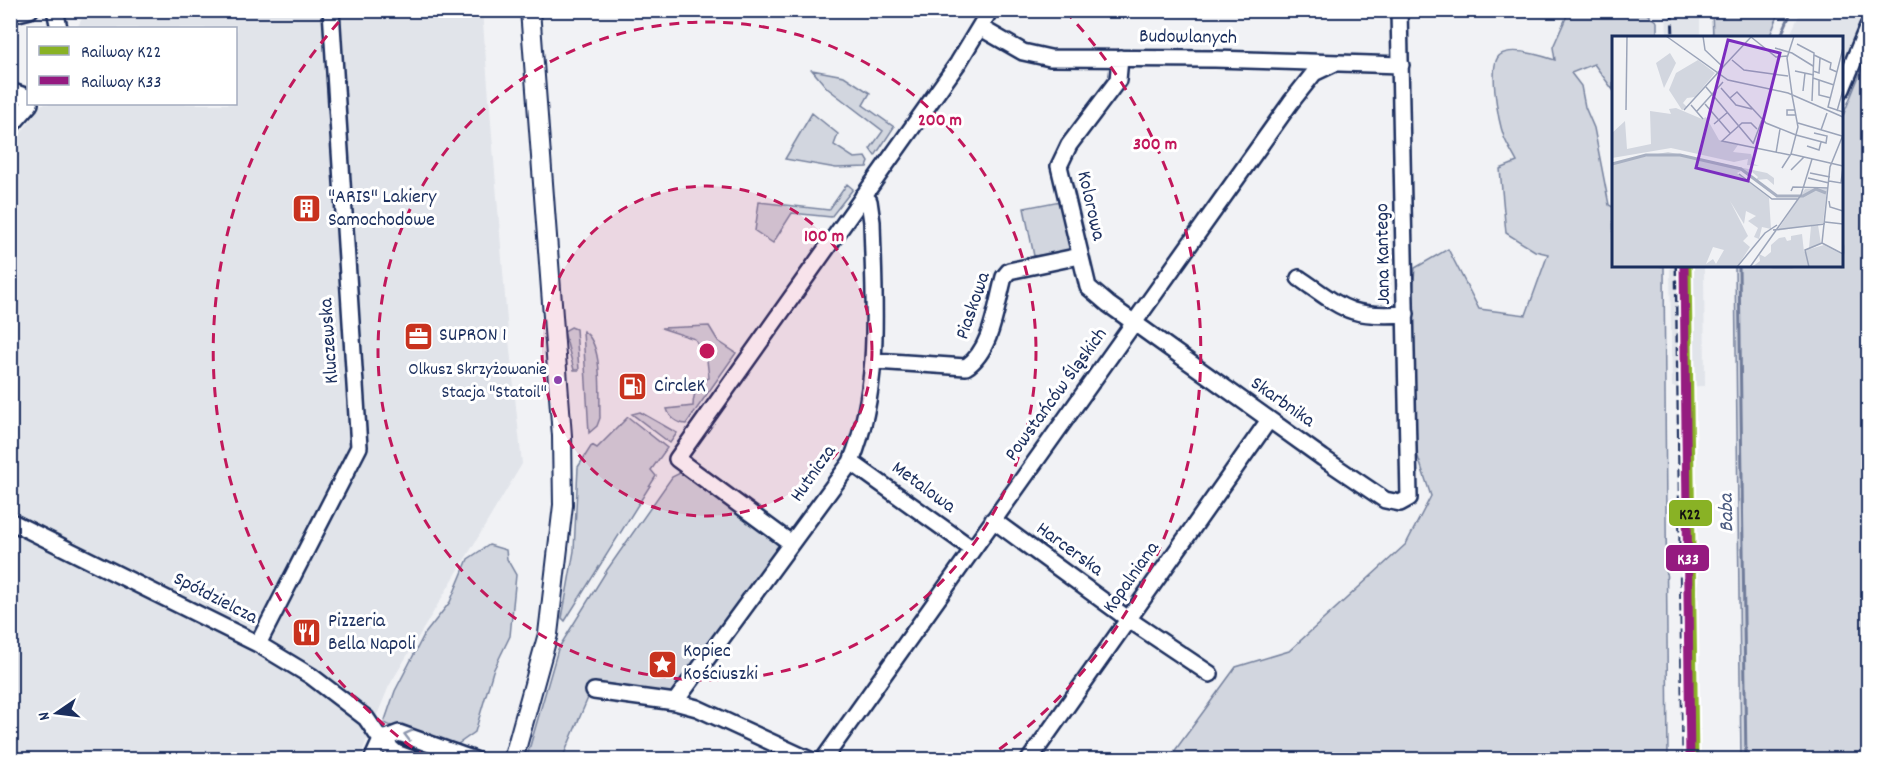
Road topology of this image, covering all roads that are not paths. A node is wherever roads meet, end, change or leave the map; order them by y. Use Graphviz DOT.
graph roads {
  1 [pos="30,10"];
  2 [pos="55,10"];
  3 [pos="331,10"];
  4 [pos="530,10"];
  5 [pos="990,10"];
  6 [pos="1398,10"];
  7 [pos="10,15"];
  8 [pos="1869,26"];
  9 [pos="59,27"];
  10 [pos="981,28"];
  11 [pos="1120,58"];
  12 [pos="1333,64"];
  13 [pos="1401,66"];
  14 [pos="1843,87"];
  15 [pos="10,91"];
  16 [pos="27,97"];
  17 [pos="29,105"];
  18 [pos="10,127"];
  19 [pos="863,196"];
  20 [pos="1080,256"];
  21 [pos="1299,278"];
  22 [pos="1406,314"];
  23 [pos="1135,323"];
  24 [pos="875,361"];
  25 [pos="1269,420"];
  26 [pos="851,462"];
  27 [pos="1409,498"];
  28 [pos="993,520"];
  29 [pos="10,521"];
  30 [pos="791,543"];
  31 [pos="971,548"];
  32 [pos="1128,619"];
  33 [pos="258,644"];
  34 [pos="1210,675"];
  35 [pos="594,691"];
  36 [pos="675,702"];
  37 [pos="381,741"];
  38 [pos="372,759"];
  39 [pos="415,759"];
  40 [pos="475,759"];
  41 [pos="513,759"];
  42 [pos="810,759"];
  43 [pos="823,759"];
  44 [pos="1029,759"];
  1 -- 7 [label="street"];
  2 -- 9 [label="street"];
  3 -- 33 [label="street, Kluczewska"];
  4 -- 41 [label="main road"];
  5 -- 10 [label="street"];
  6 -- 13 [label="street, Jana Kantego"];
  8 -- 14 [label="street"];
  10 -- 11 [label="street, Budowlanych"];
  10 -- 19 [label="street"];
  11 -- 12 [label="street, Budowlanych"];
  11 -- 20 [label="street, Kolorowa"];
  12 -- 13 [label="street, Budowlanych"];
  12 -- 23 [label="street, Powstańców Śląskich"];
  13 -- 22 [label="street, Jana Kantego"];
  15 -- 16 [label="street"];
  17 -- 18 [label="street"];
  19 -- 24 [label="street, Hutnicza"];
  19 -- 30 [label="street"];
  20 -- 23 [label="street, Kolorowa"];
  20 -- 24 [label="street, Piaskowa"];
  21 -- 22 [label="street"];
  22 -- 27 [label="street, Jana Kantego"];
  23 -- 25 [label="street, Skarbnika"];
  23 -- 28 [label="street, Powstańców Śląskich"];
  24 -- 26 [label="street, Hutnicza"];
  25 -- 27 [label="street, Skarbnika"];
  25 -- 32 [label="street, Kopalniana"];
  26 -- 30 [label="street, Hutnicza"];
  26 -- 31 [label="street, Metalowa"];
  28 -- 31 [label="street, Powstańców Śląskich"];
  28 -- 32 [label="street, Harcerska"];
  29 -- 33 [label="street, Spółdzielcza"];
  30 -- 36 [label="street, Hutnicza"];
  31 -- 43 [label="street, Powstańców Śląskich"];
  32 -- 34 [label="street, Harcerska"];
  32 -- 44 [label="street, Kopalniana"];
  33 -- 37 [label="street, Spółdzielcza"];
  35 -- 36 [label="street"];
  36 -- 42 [label="street"];
  37 -- 38 [label="street"];
  37 -- 39 [label="street"];
  40 -- 37 [label="street, one-way"];
}
